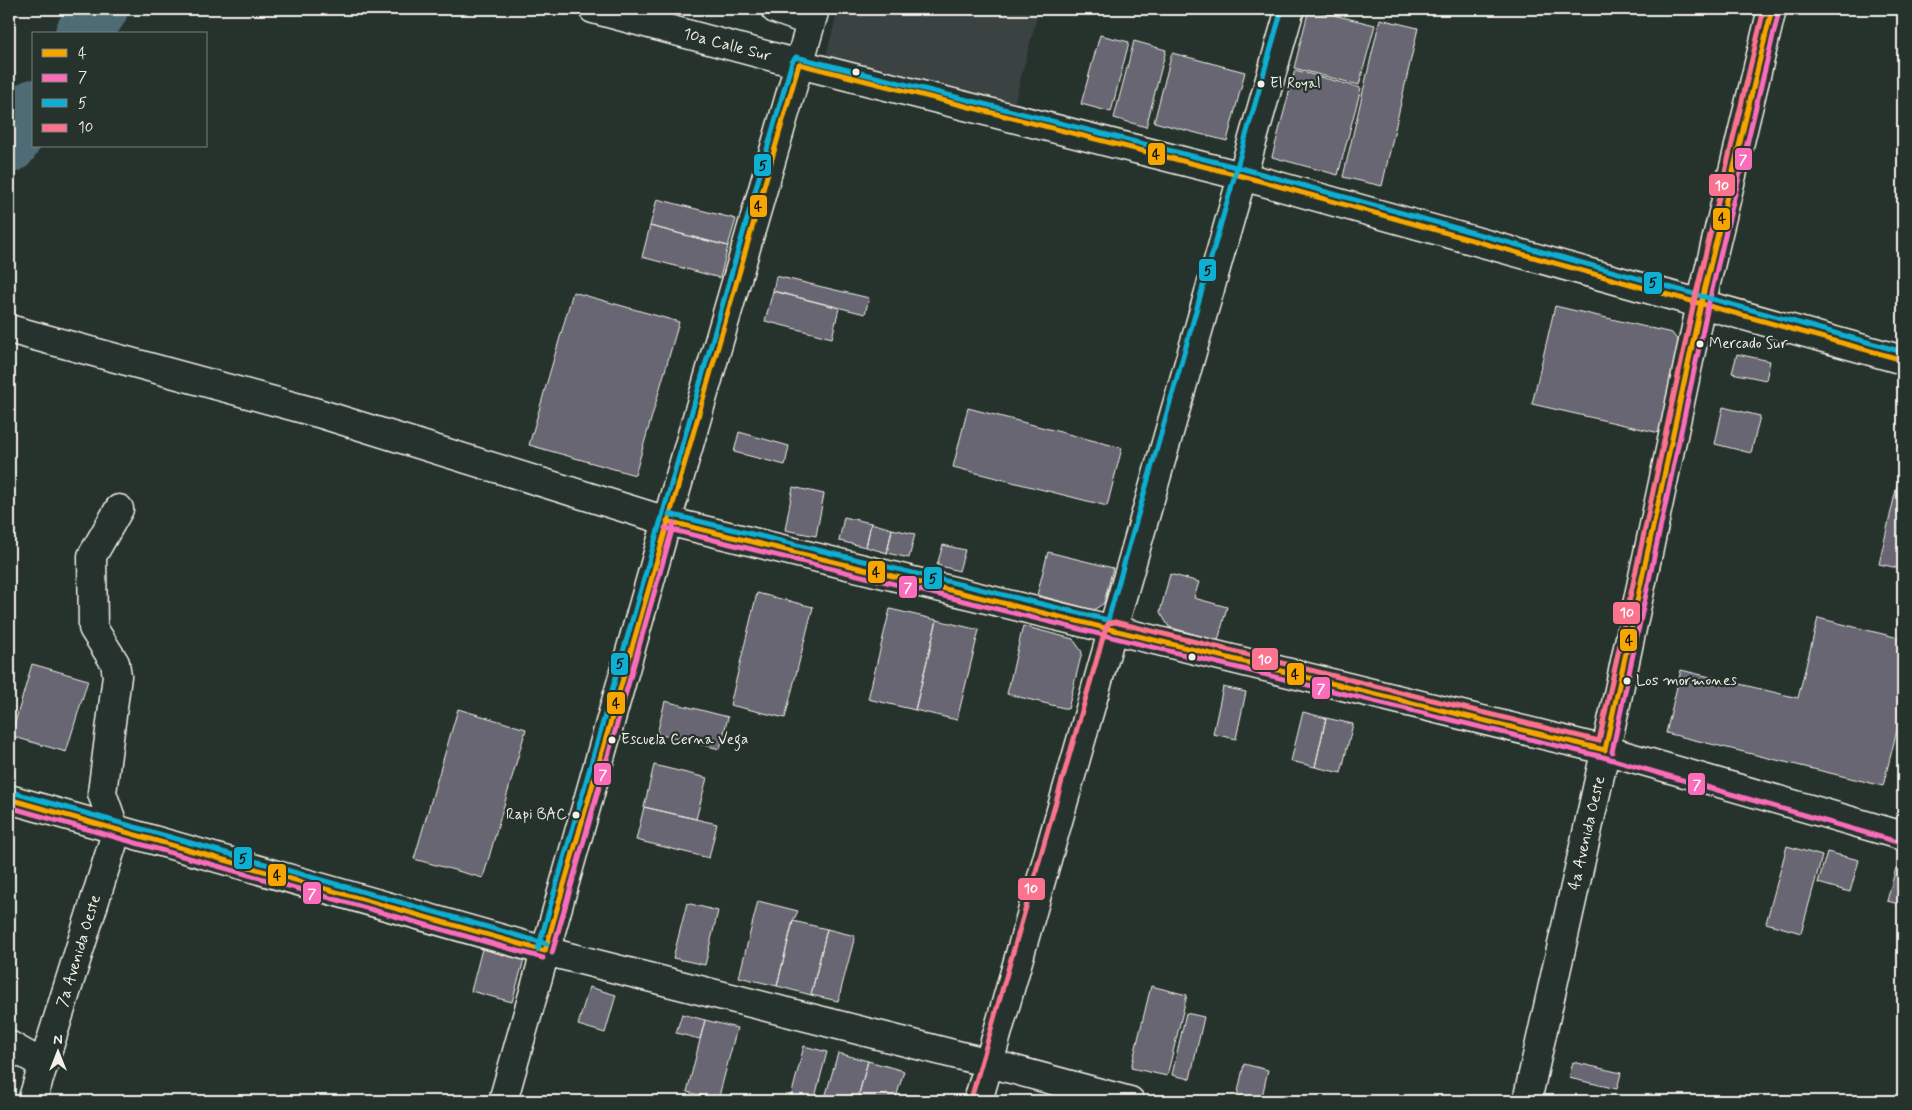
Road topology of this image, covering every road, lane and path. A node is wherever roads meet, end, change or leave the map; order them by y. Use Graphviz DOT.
graph roads {
  1 [pos="593,9"];
  2 [pos="775,9"];
  3 [pos="1290,9"];
  4 [pos="1772,9"];
  5 [pos="813,15"];
  6 [pos="799,64"];
  7 [pos="1242,176"];
  8 [pos="1701,304"];
  9 [pos="9,329"];
  10 [pos="1903,360"];
  11 [pos="119,509"];
  12 [pos="667,521"];
  13 [pos="1112,629"];
  14 [pos="1605,750"];
  15 [pos="9,798"];
  16 [pos="116,830"];
  17 [pos="1903,836"];
  18 [pos="545,951"];
  19 [pos="9,1045"];
  20 [pos="989,1063"];
  21 [pos="44,1065"];
  22 [pos="32,1101"];
  23 [pos="503,1101"];
  24 [pos="978,1101"];
  25 [pos="1130,1101"];
  26 [pos="1526,1101"];
  1 -- 6 [label="street, 10a Calle Sur"];
  2 -- 5 [label="street"];
  3 -- 7 [label="street"];
  4 -- 8 [label="street, 4a Avenida Oeste"];
  5 -- 6 [label="street"];
  6 -- 7 [label="street, 10a Calle Sur"];
  6 -- 12 [label="street"];
  7 -- 8 [label="street, 10a Calle Sur"];
  7 -- 13 [label="street"];
  8 -- 10 [label="street, 10a Calle Sur"];
  8 -- 14 [label="street, 4a Avenida Oeste"];
  9 -- 12 [label="street"];
  11 -- 16 [label="street"];
  12 -- 13 [label="street"];
  12 -- 18 [label="street"];
  13 -- 14 [label="street"];
  13 -- 20 [label="street"];
  14 -- 17 [label="street"];
  14 -- 26 [label="street, 4a Avenida Oeste"];
  15 -- 16 [label="street"];
  16 -- 18 [label="street"];
  16 -- 21 [label="street, 7a Avenida Oeste"];
  18 -- 20 [label="street"];
  18 -- 23 [label="street"];
  19 -- 21 [label="street"];
  20 -- 24 [label="street"];
  20 -- 25 [label="street"];
  21 -- 22 [label="street, 7a Avenida Oeste"];
}
